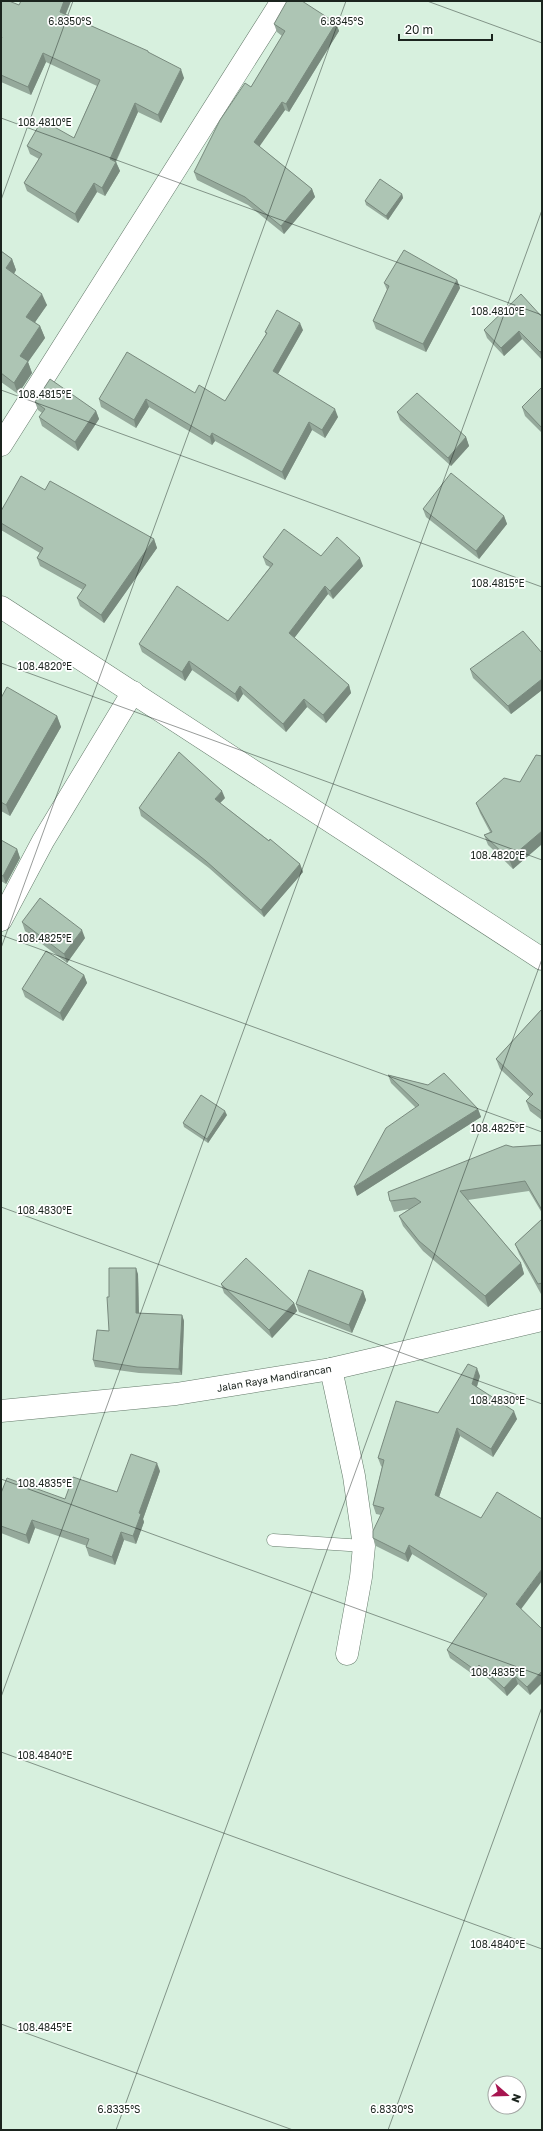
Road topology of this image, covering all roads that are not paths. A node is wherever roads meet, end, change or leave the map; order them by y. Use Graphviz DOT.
graph roads {
  1 [pos="282,1"];
  2 [pos="1,445"];
  3 [pos="1,606"];
  4 [pos="133,692"];
  5 [pos="1,920"];
  6 [pos="542,959"];
  7 [pos="542,1320"];
  8 [pos="331,1368"];
  9 [pos="1,1411"];
  10 [pos="273,1540"];
  11 [pos="364,1546"];
  12 [pos="347,1654"];
  1 -- 2 [label="street"];
  3 -- 4 [label="street"];
  4 -- 5 [label="street"];
  4 -- 6 [label="street"];
  7 -- 8 [label="street, Jalan Raya Mandirancan"];
  8 -- 9 [label="street, Jalan Raya Mandirancan"];
  8 -- 11 [label="street"];
  10 -- 11 [label="lane"];
  11 -- 12 [label="street"];
}
